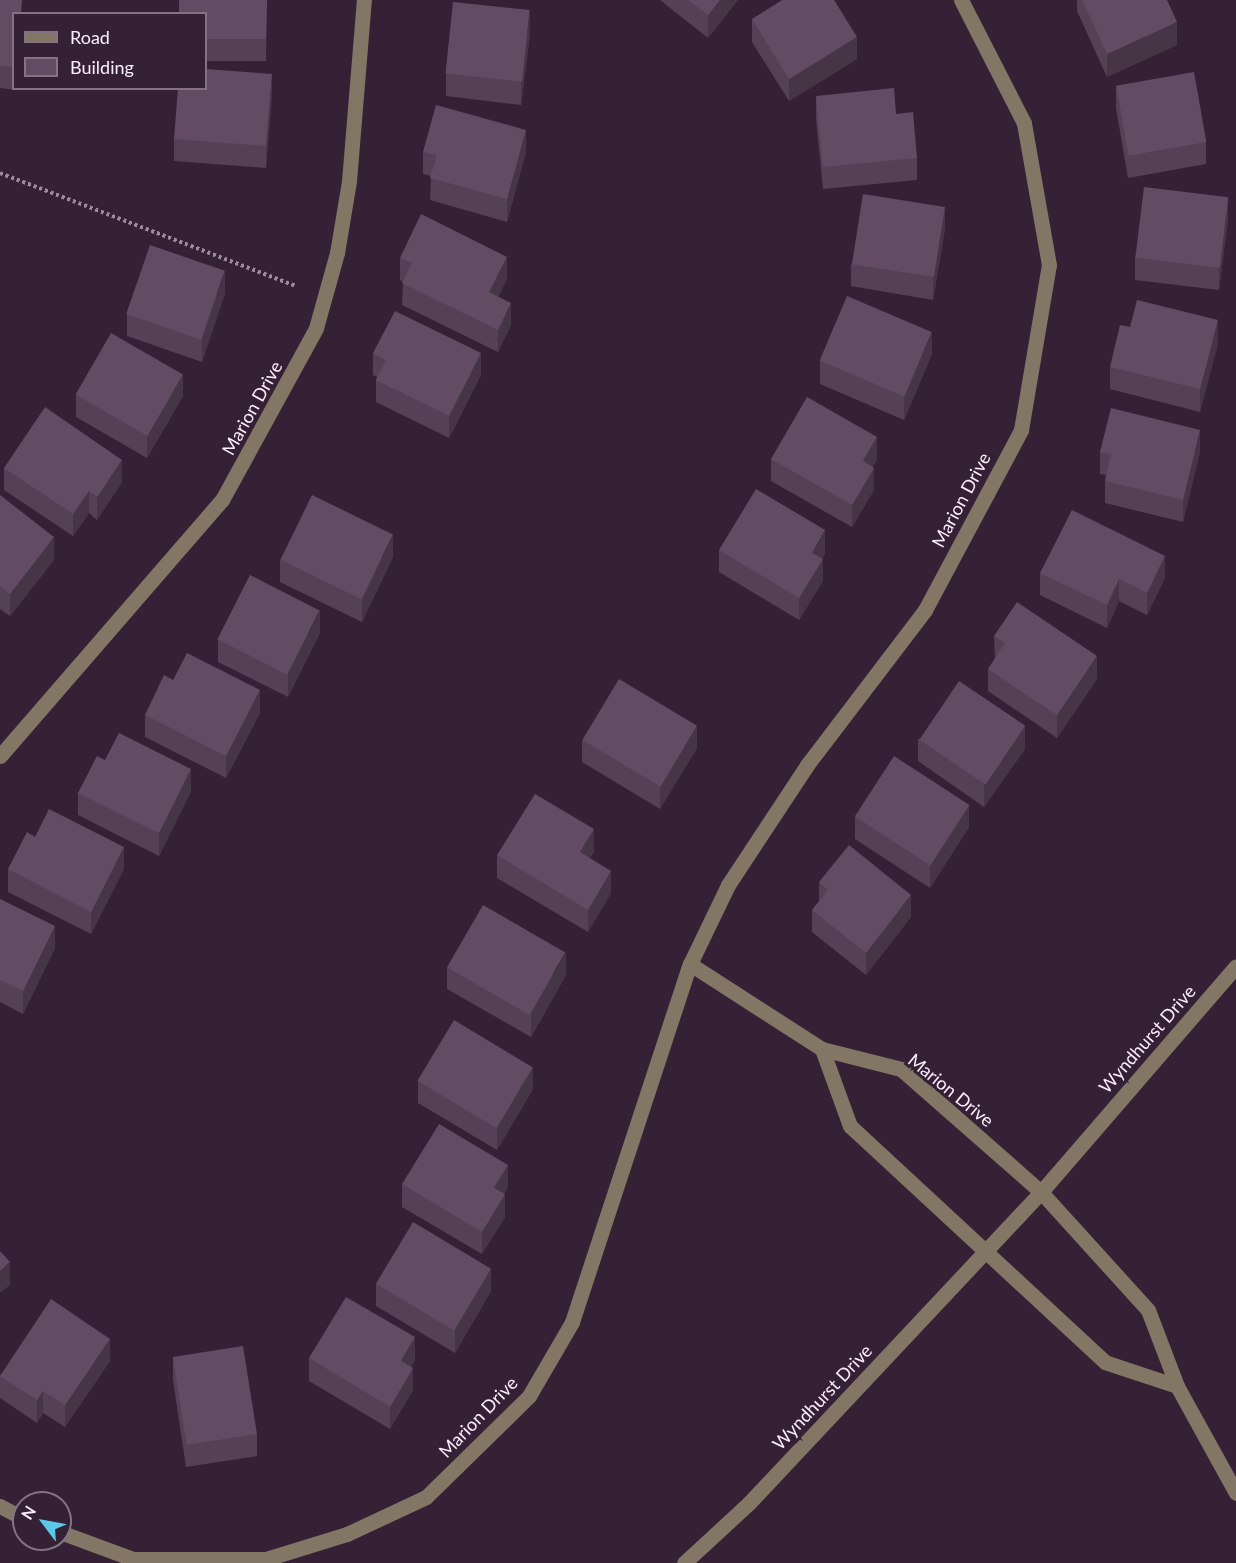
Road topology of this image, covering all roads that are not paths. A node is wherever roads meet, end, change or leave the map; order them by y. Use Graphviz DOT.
graph roads {
  1 [pos="364,0"];
  2 [pos="961,0"];
  3 [pos="0,756"];
  4 [pos="690,964"];
  5 [pos="1236,966"];
  6 [pos="822,1049"];
  7 [pos="1041,1192"];
  8 [pos="984,1253"];
  9 [pos="1177,1386"];
  10 [pos="1236,1493"];
  11 [pos="72,1536"];
  12 [pos="684,1563"];
  1 -- 3 [label="street, Marion Drive"];
  2 -- 4 [label="street, Marion Drive"];
  4 -- 6 [label="street, Marion Drive"];
  4 -- 11 [label="street, Marion Drive"];
  5 -- 7 [label="street, Wyndhurst Drive"];
  6 -- 7 [label="street, Marion Drive"];
  6 -- 8 [label="street"];
  7 -- 8 [label="street, Wyndhurst Drive"];
  7 -- 9 [label="street"];
  8 -- 9 [label="street"];
  8 -- 12 [label="street, Wyndhurst Drive"];
  9 -- 10 [label="street"];
}
